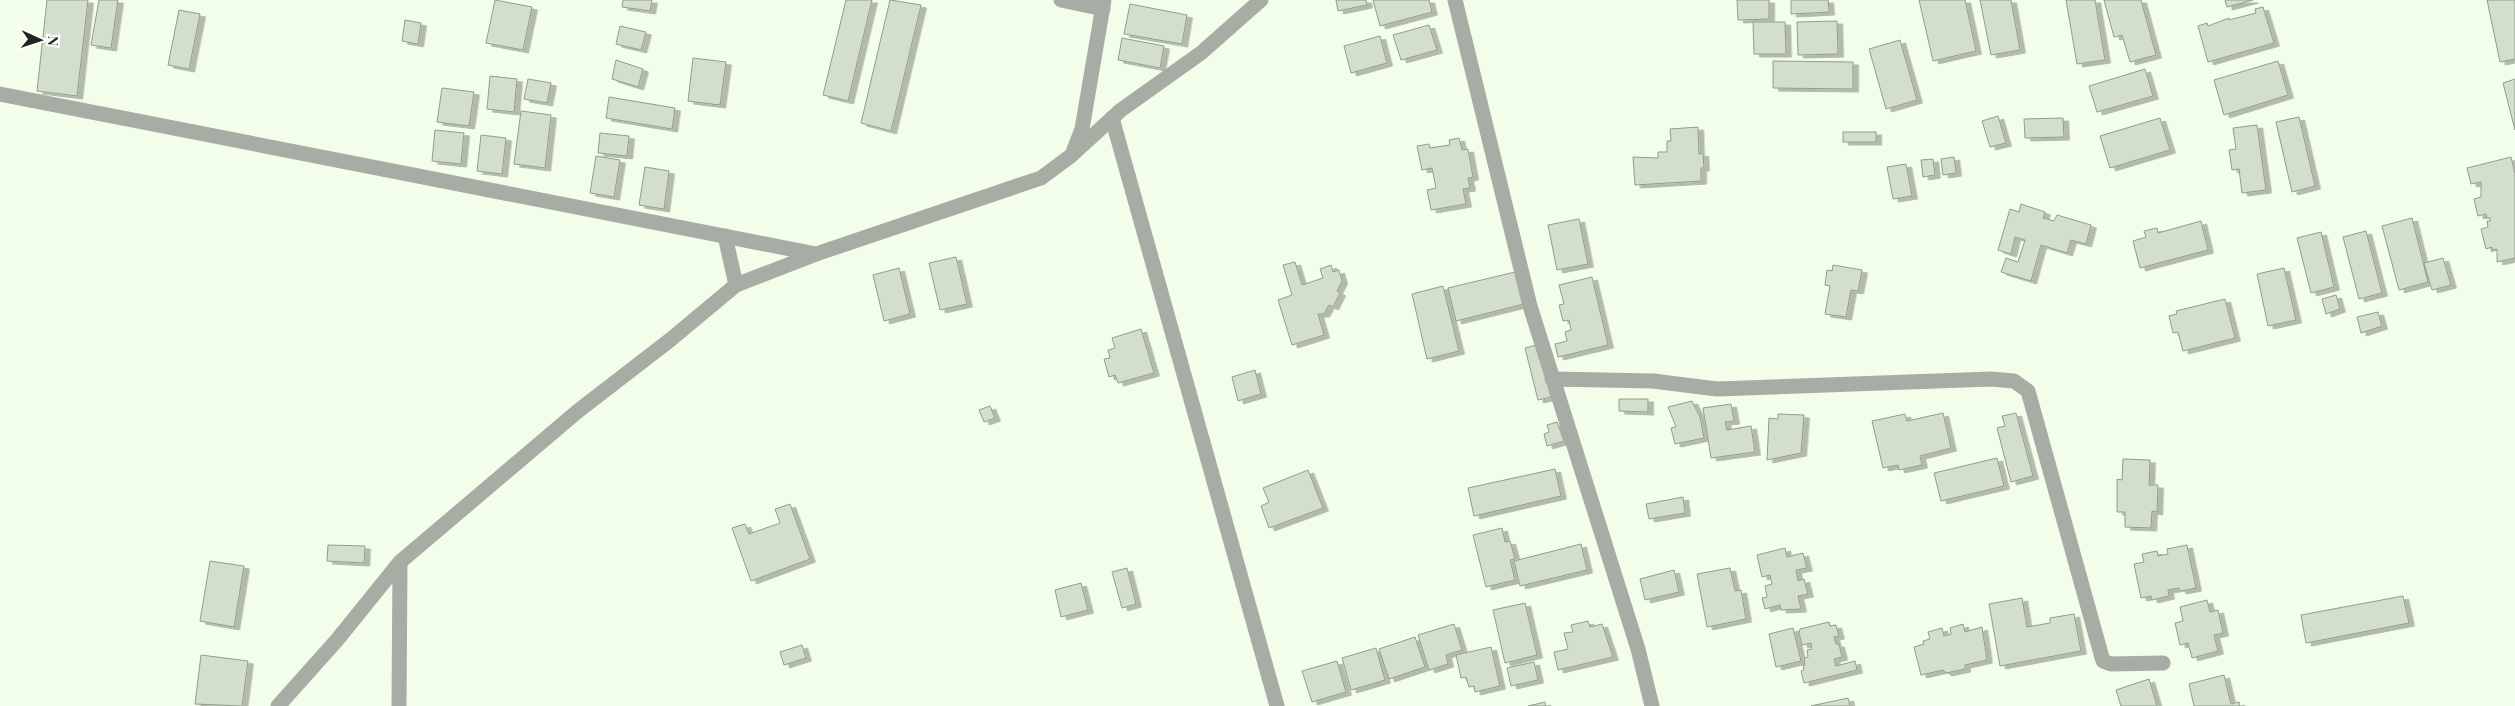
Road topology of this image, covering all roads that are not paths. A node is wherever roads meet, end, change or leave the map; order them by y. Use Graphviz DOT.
graph roads {
  1 [pos="1061,0"];
  2 [pos="1261,0"];
  3 [pos="1455,0"];
  4 [pos="1103,4"];
  5 [pos="0,94"];
  6 [pos="1112,118"];
  7 [pos="1072,155"];
  8 [pos="725,236"];
  9 [pos="816,254"];
  10 [pos="736,285"];
  11 [pos="1552,379"];
  12 [pos="400,562"];
  13 [pos="2163,663"];
  14 [pos="278,706"];
  15 [pos="399,706"];
  16 [pos="1277,706"];
  17 [pos="1652,706"];
  1 -- 4 [label="street"];
  2 -- 6 [label="street"];
  3 -- 11 [label="street"];
  4 -- 7 [label="street"];
  5 -- 8 [label="street"];
  6 -- 7 [label="street"];
  6 -- 16 [label="street"];
  7 -- 9 [label="street"];
  8 -- 9 [label="street"];
  8 -- 10 [label="street"];
  9 -- 10 [label="street"];
  10 -- 12 [label="street"];
  11 -- 13 [label="street"];
  11 -- 17 [label="street"];
  12 -- 14 [label="street"];
  12 -- 15 [label="street"];
}
